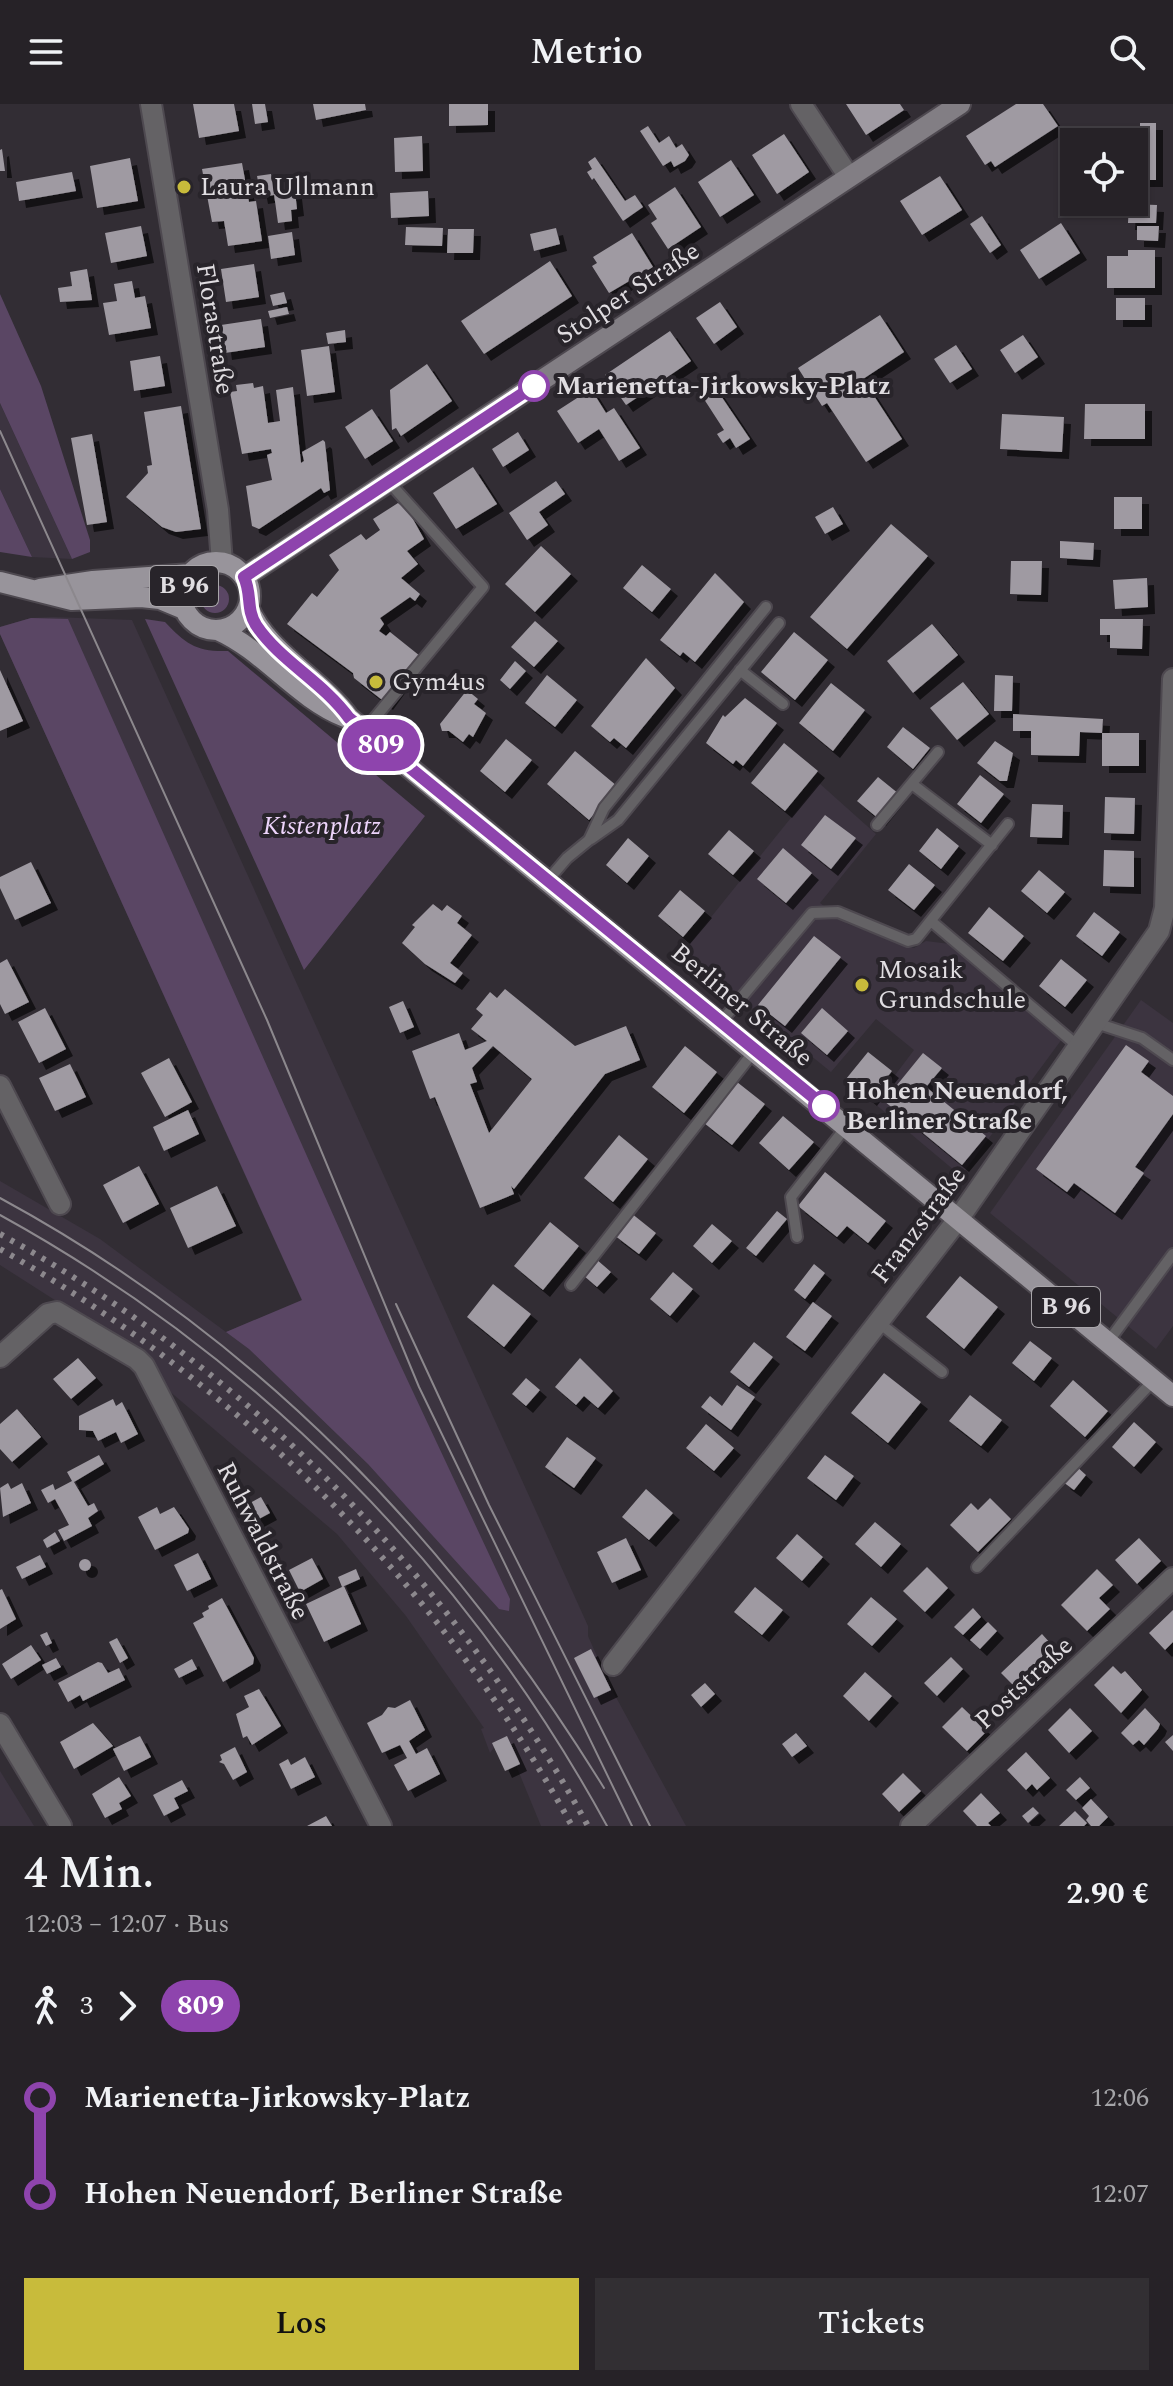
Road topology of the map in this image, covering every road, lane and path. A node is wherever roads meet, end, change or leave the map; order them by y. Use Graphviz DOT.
graph roads {
  1 [pos="151,104"];
  2 [pos="801,104"];
  3 [pos="960,104"];
  4 [pos="849,177"];
  5 [pos="389,482"];
  6 [pos="222,563"];
  7 [pos="191,574"];
  8 [pos="244,577"];
  9 [pos="0,582"];
  10 [pos="39,590"];
  11 [pos="248,607"];
  12 [pos="766,607"];
  13 [pos="184,609"];
  14 [pos="779,623"];
  15 [pos="218,630"];
  16 [pos="740,670"];
  17 [pos="1173,679"];
  18 [pos="783,704"];
  19 [pos="356,725"];
  20 [pos="938,752"];
  21 [pos="912,784"];
  22 [pos="1008,824"];
  23 [pos="877,825"];
  24 [pos="589,840"];
  25 [pos="992,845"];
  26 [pos="549,879"];
  27 [pos="931,921"];
  28 [pos="721,1022"];
  29 [pos="1096,1023"];
  30 [pos="1079,1047"];
  31 [pos="755,1050"];
  32 [pos="1173,1060"];
  33 [pos="0,1086"];
  34 [pos="847,1125"];
  35 [pos="60,1204"];
  36 [pos="959,1218"];
  37 [pos="797,1237"];
  38 [pos="1173,1254"];
  39 [pos="571,1285"];
  40 [pos="878,1322"];
  41 [pos="1108,1342"];
  42 [pos="0,1357"];
  43 [pos="942,1372"];
  44 [pos="1154,1380"];
  45 [pos="1173,1396"];
  46 [pos="977,1567"];
  47 [pos="1173,1578"];
  48 [pos="613,1665"];
  49 [pos="0,1724"];
  50 [pos="61,1826"];
  51 [pos="381,1826"];
  52 [pos="911,1826"];
  1 -- 6 [label="street, Florastraße"];
  2 -- 4 [label="street"];
  3 -- 4 [label="main road, Stolper Straße"];
  4 -- 5 [label="main road, Stolper Straße"];
  5 -- 8 [label="main road, Stolper Straße"];
  5 -- 19 [label="lane"];
  6 -- 7 [label="main road, B 96"];
  6 -- 8 [label="main road, B 96"];
  7 -- 10 [label="main road, B 96"];
  7 -- 13 [label="main road, B 96"];
  8 -- 11 [label="main road, B 96"];
  9 -- 10 [label="main road, B 96"];
  10 -- 13 [label="main road, B 96"];
  11 -- 15 [label="main road, B 96"];
  11 -- 19 [label="main road, Berliner Straße / B 96"];
  12 -- 24 [label="lane"];
  13 -- 15 [label="main road, B 96"];
  14 -- 16 [label="lane"];
  15 -- 19 [label="main road, Berliner Straße / B 96"];
  16 -- 18 [label="lane"];
  16 -- 24 [label="lane"];
  17 -- 29 [label="street, Franzstraße"];
  19 -- 26 [label="main road, Berliner Straße / B 96"];
  20 -- 21 [label="lane"];
  21 -- 23 [label="lane"];
  21 -- 25 [label="lane"];
  22 -- 25 [label="lane"];
  24 -- 26 [label="lane"];
  25 -- 27 [label="lane"];
  26 -- 28 [label="main road, Berliner Straße / B 96"];
  27 -- 28 [label="lane"];
  27 -- 30 [label="lane"];
  28 -- 31 [label="main road, Berliner Straße / B 96"];
  29 -- 30 [label="street, Franzstraße"];
  29 -- 32 [label="lane"];
  30 -- 36 [label="street, Franzstraße"];
  31 -- 34 [label="main road, Berliner Straße / B 96"];
  31 -- 39 [label="lane"];
  33 -- 35 [label="street"];
  34 -- 36 [label="main road, Berliner Straße / B 96"];
  34 -- 37 [label="lane"];
  36 -- 40 [label="street, Franzstraße"];
  36 -- 41 [label="main road, Berliner Straße / B 96"];
  38 -- 41 [label="lane"];
  40 -- 43 [label="lane"];
  40 -- 48 [label="street, Franzstraße"];
  41 -- 44 [label="main road, Berliner Straße / B 96"];
  42 -- 51 [label="street, Ruhwaldstraße"];
  44 -- 45 [label="main road, Berliner Straße / B 96"];
  44 -- 46 [label="lane"];
  47 -- 52 [label="street, Poststraße"];
  49 -- 50 [label="street"];
}
